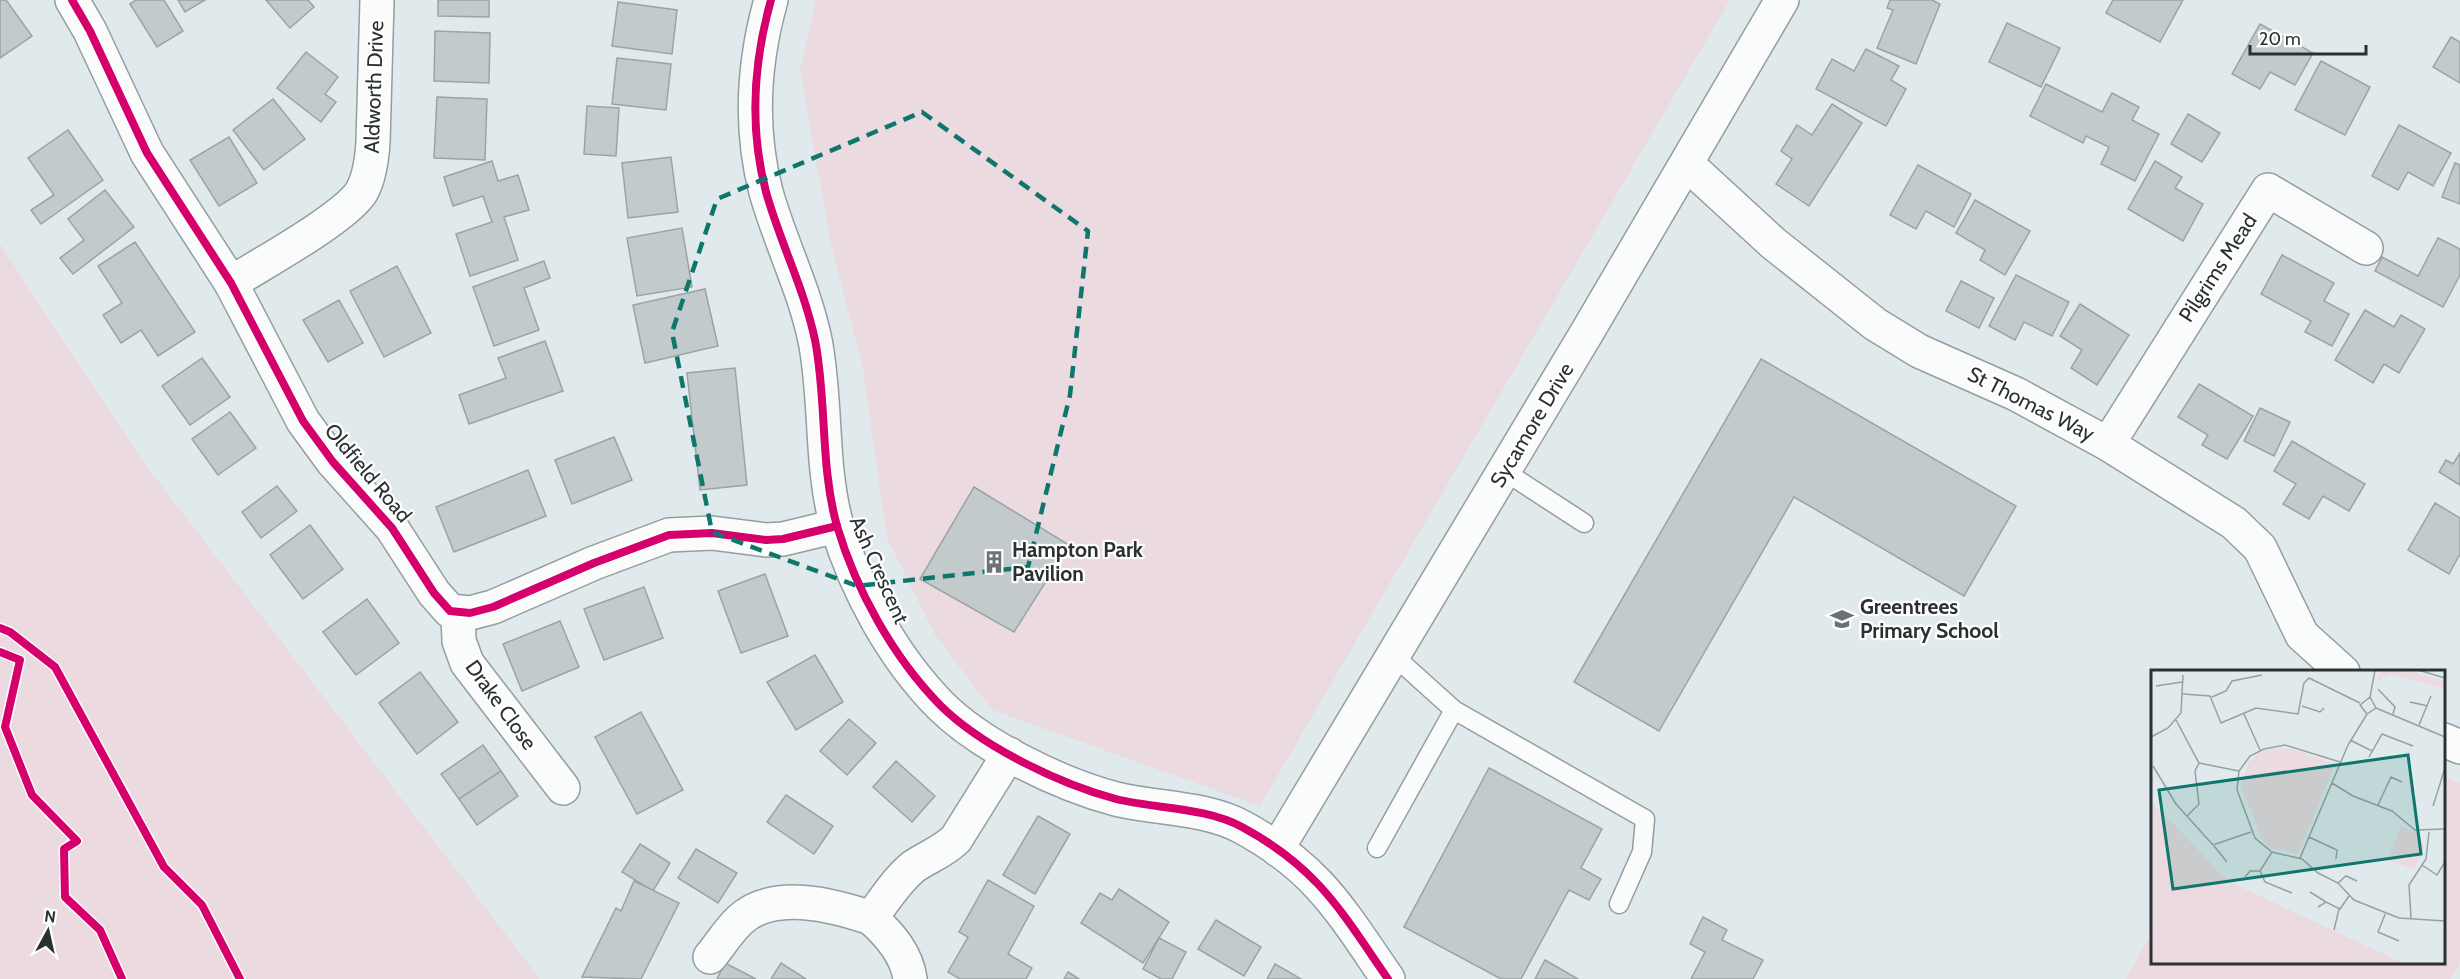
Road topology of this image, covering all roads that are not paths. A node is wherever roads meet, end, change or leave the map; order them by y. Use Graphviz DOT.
graph roads {
  1 [pos="72,0"];
  2 [pos="377,0"];
  3 [pos="771,0"];
  4 [pos="1782,0"];
  5 [pos="1687,164"];
  6 [pos="2366,248"];
  7 [pos="231,283"];
  8 [pos="2108,444"];
  9 [pos="1504,471"];
  10 [pos="1584,523"];
  11 [pos="837,526"];
  12 [pos="458,614"];
  13 [pos="1394,656"];
  14 [pos="2341,670"];
  15 [pos="1454,710"];
  16 [pos="2445,740"];
  17 [pos="2460,747"];
  18 [pos="1009,754"];
  19 [pos="563,788"];
  20 [pos="1377,848"];
  21 [pos="1277,849"];
  22 [pos="1619,904"];
  23 [pos="871,918"];
  24 [pos="710,957"];
  25 [pos="910,979"];
  26 [pos="1388,979"];
  1 -- 7 [label="street, Oldfield Road"];
  2 -- 7 [label="street, Aldworth Drive"];
  3 -- 11 [label="street, Ash Crescent"];
  4 -- 5 [label="street, Sycamore Drive"];
  5 -- 8 [label="street, St Thomas Way"];
  5 -- 9 [label="street, Sycamore Drive"];
  6 -- 8 [label="street, Pilgrims Mead"];
  7 -- 12 [label="street, Oldfield Road"];
  8 -- 14 [label="street, St Thomas Way"];
  9 -- 10 [label="lane"];
  9 -- 13 [label="street, Sycamore Drive"];
  11 -- 12 [label="street"];
  11 -- 18 [label="street, Ash Crescent"];
  12 -- 19 [label="street, Drake Close"];
  13 -- 15 [label="lane"];
  13 -- 21 [label="street, Sycamore Drive"];
  15 -- 20 [label="lane"];
  15 -- 22 [label="lane"];
  16 -- 17 [label="street"];
  18 -- 21 [label="street, Ash Crescent"];
  18 -- 23 [label="street"];
  21 -- 26 [label="street, Ash Crescent"];
  23 -- 24 [label="street"];
  23 -- 25 [label="street"];
}
